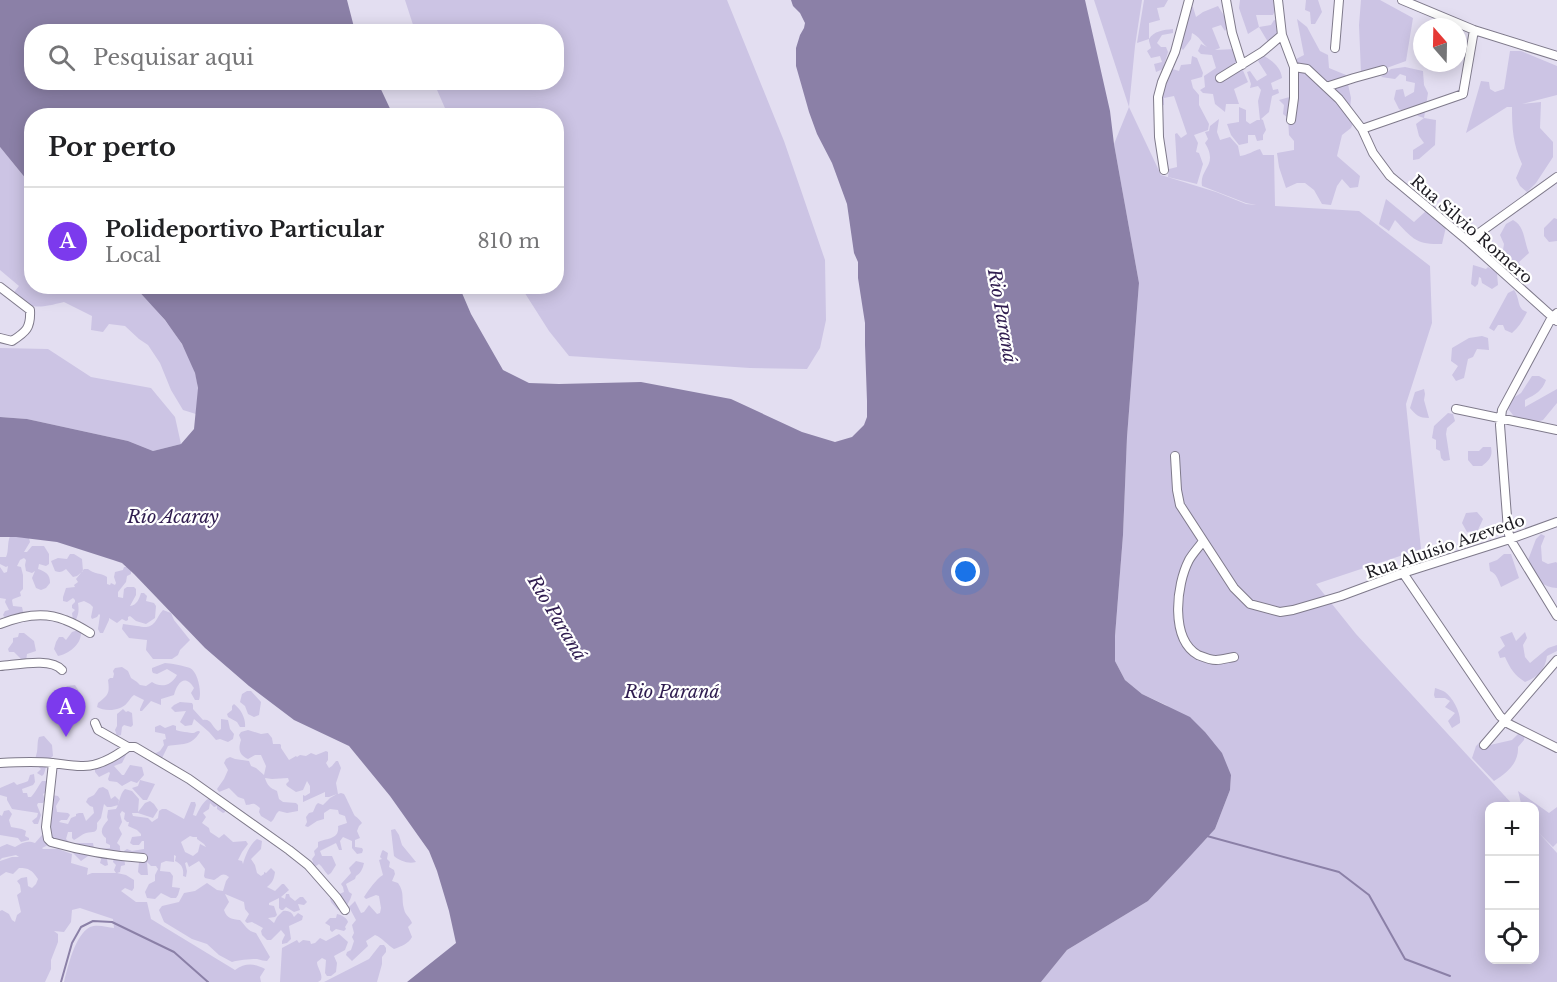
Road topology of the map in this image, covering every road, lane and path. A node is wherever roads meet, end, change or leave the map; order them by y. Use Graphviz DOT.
graph roads {
  1 [pos="1189,0"];
  2 [pos="1226,0"];
  3 [pos="1278,0"];
  4 [pos="1339,0"];
  5 [pos="1402,0"];
  6 [pos="1474,30"];
  7 [pos="1282,35"];
  8 [pos="1335,48"];
  9 [pos="1557,57"];
  10 [pos="1242,65"];
  11 [pos="1294,67"];
  12 [pos="1383,70"];
  13 [pos="1220,78"];
  14 [pos="1326,87"];
  15 [pos="1292,120"];
  16 [pos="1362,129"];
  17 [pos="1164,170"];
  18 [pos="1557,177"];
  19 [pos="1468,241"];
  20 [pos="0,288"];
  21 [pos="0,299"];
  22 [pos="1555,317"];
  23 [pos="0,338"];
  24 [pos="1456,409"];
  25 [pos="1500,419"];
  26 [pos="1557,430"];
  27 [pos="1175,456"];
  28 [pos="1557,522"];
  29 [pos="1510,539"];
  30 [pos="1203,541"];
  31 [pos="1404,573"];
  32 [pos="1557,616"];
  33 [pos="0,624"];
  34 [pos="90,633"];
  35 [pos="1234,657"];
  36 [pos="1557,660"];
  37 [pos="0,666"];
  38 [pos="62,670"];
  39 [pos="1505,721"];
  40 [pos="95,723"];
  41 [pos="1484,745"];
  42 [pos="128,747"];
  43 [pos="1557,748"];
  44 [pos="0,763"];
  45 [pos="52,763"];
  46 [pos="143,858"];
  47 [pos="345,910"];
  1 -- 17 [label="street"];
  2 -- 10 [label="street"];
  3 -- 7 [label="street"];
  4 -- 8 [label="street"];
  5 -- 6 [label="street"];
  6 -- 9 [label="street"];
  6 -- 16 [label="street"];
  7 -- 10 [label="street"];
  7 -- 11 [label="street"];
  10 -- 13 [label="street"];
  11 -- 14 [label="street, Rua Silvio Romero"];
  11 -- 15 [label="street"];
  12 -- 14 [label="street"];
  14 -- 16 [label="street, Rua Silvio Romero"];
  16 -- 19 [label="street, Rua Silvio Romero"];
  18 -- 19 [label="street"];
  19 -- 22 [label="street, Rua Silvio Romero"];
  20 -- 21 [label="street"];
  20 -- 23 [label="street"];
  22 -- 25 [label="street"];
  24 -- 25 [label="street"];
  25 -- 26 [label="street"];
  25 -- 29 [label="street"];
  27 -- 30 [label="street, Rua Aluísio Azevedo"];
  28 -- 29 [label="street, Rua Aluísio Azevedo"];
  29 -- 31 [label="street, Rua Aluísio Azevedo"];
  29 -- 32 [label="street"];
  30 -- 31 [label="street, Rua Aluísio Azevedo"];
  30 -- 35 [label="street"];
  31 -- 39 [label="street"];
  33 -- 34 [label="street"];
  36 -- 39 [label="street"];
  37 -- 38 [label="street"];
  39 -- 41 [label="street"];
  39 -- 43 [label="street"];
  40 -- 42 [label="street"];
  42 -- 45 [label="street"];
  42 -- 47 [label="street"];
  44 -- 45 [label="street"];
  45 -- 46 [label="street"];
}
